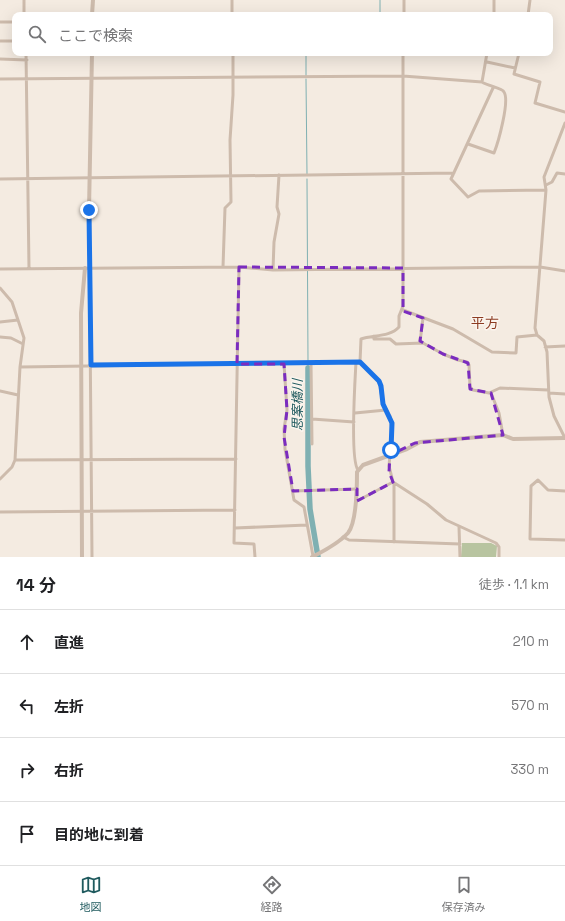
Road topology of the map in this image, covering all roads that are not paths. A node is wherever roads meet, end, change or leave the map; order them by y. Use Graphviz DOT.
graph roads {
  1 [pos="24,0"];
  2 [pos="93,0"];
  3 [pos="232,0"];
  4 [pos="404,0"];
  5 [pos="494,0"];
  6 [pos="530,0"];
  7 [pos="24,12"];
  8 [pos="92,12"];
  9 [pos="232,12"];
  10 [pos="404,12"];
  11 [pos="494,12"];
  12 [pos="528,12"];
  13 [pos="0,22"];
  14 [pos="12,22"];
  15 [pos="0,41"];
  16 [pos="12,41"];
  17 [pos="26,56"];
  18 [pos="92,56"];
  19 [pos="233,56"];
  20 [pos="403,56"];
  21 [pos="488,56"];
  22 [pos="517,56"];
  23 [pos="0,59"];
  24 [pos="26,60"];
  25 [pos="487,62"];
  26 [pos="515,68"];
  27 [pos="403,76"];
  28 [pos="233,78"];
  29 [pos="0,79"];
  30 [pos="28,79"];
  31 [pos="91,79"];
  32 [pos="482,82"];
  33 [pos="493,88"];
  34 [pos="565,112"];
  35 [pos="565,123"];
  36 [pos="468,144"];
  37 [pos="404,173"];
  38 [pos="454,173"];
  39 [pos="565,174"];
  40 [pos="230,175"];
  41 [pos="279,175"];
  42 [pos="29,178"];
  43 [pos="90,178"];
  44 [pos="0,179"];
  45 [pos="546,185"];
  46 [pos="546,190"];
  47 [pos="89,210"];
  48 [pos="223,267"];
  49 [pos="239,267"];
  50 [pos="540,267"];
  51 [pos="0,268"];
  52 [pos="29,268"];
  53 [pos="85,268"];
  54 [pos="90,268"];
  55 [pos="403,268"];
  56 [pos="273,270"];
  57 [pos="565,271"];
  58 [pos="0,288"];
  59 [pos="403,310"];
  60 [pos="423,318"];
  61 [pos="18,320"];
  62 [pos="0,322"];
  63 [pos="537,335"];
  64 [pos="374,336"];
  65 [pos="0,337"];
  66 [pos="420,342"];
  67 [pos="23,344"];
  68 [pos="565,346"];
  69 [pos="545,347"];
  70 [pos="356,362"];
  71 [pos="360,362"];
  72 [pos="309,363"];
  73 [pos="237,364"];
  74 [pos="284,364"];
  75 [pos="81,365"];
  76 [pos="91,365"];
  77 [pos="20,367"];
  78 [pos="0,391"];
  79 [pos="549,392"];
  80 [pos="491,393"];
  81 [pos="565,394"];
  82 [pos="18,395"];
  83 [pos="386,410"];
  84 [pos="355,412"];
  85 [pos="312,419"];
  86 [pos="354,422"];
  87 [pos="502,435"];
  88 [pos="565,438"];
  89 [pos="312,444"];
  90 [pos="390,455"];
  91 [pos="236,459"];
  92 [pos="15,460"];
  93 [pos="82,460"];
  94 [pos="92,460"];
  95 [pos="358,470"];
  96 [pos="0,477"];
  97 [pos="394,483"];
  98 [pos="357,489"];
  99 [pos="293,491"];
  100 [pos="565,491"];
  101 [pos="357,501"];
  102 [pos="235,510"];
  103 [pos="82,511"];
  104 [pos="92,511"];
  105 [pos="0,512"];
  106 [pos="307,526"];
  107 [pos="459,527"];
  108 [pos="235,528"];
  109 [pos="343,537"];
  110 [pos="565,540"];
  111 [pos="394,542"];
  112 [pos="460,544"];
  113 [pos="82,557"];
  114 [pos="92,557"];
  115 [pos="255,557"];
  116 [pos="313,557"];
  117 [pos="460,557"];
  118 [pos="499,557"];
  1 -- 7 [label="street"];
  2 -- 8 [label="street"];
  3 -- 9 [label="street"];
  4 -- 10 [label="street"];
  5 -- 11 [label="street"];
  6 -- 12 [label="street"];
  13 -- 14 [label="street"];
  15 -- 16 [label="street"];
  17 -- 24 [label="street"];
  18 -- 31 [label="street"];
  19 -- 28 [label="street"];
  20 -- 27 [label="street"];
  21 -- 25 [label="street"];
  22 -- 26 [label="street"];
  23 -- 24 [label="street"];
  24 -- 30 [label="street"];
  25 -- 26 [label="street"];
  25 -- 32 [label="street"];
  26 -- 34 [label="street"];
  27 -- 28 [label="street"];
  27 -- 32 [label="street"];
  27 -- 37 [label="street"];
  28 -- 31 [label="street"];
  28 -- 40 [label="street"];
  29 -- 30 [label="street"];
  30 -- 31 [label="street"];
  30 -- 42 [label="street"];
  31 -- 43 [label="street"];
  32 -- 33 [label="street"];
  33 -- 36 [label="street"];
  33 -- 36 [label="street"];
  35 -- 45 [label="street"];
  36 -- 38 [label="street"];
  37 -- 38 [label="street"];
  37 -- 41 [label="street"];
  37 -- 55 [label="street"];
  38 -- 46 [label="street"];
  39 -- 45 [label="street"];
  40 -- 41 [label="street"];
  40 -- 43 [label="street"];
  40 -- 48 [label="street"];
  41 -- 56 [label="street"];
  42 -- 43 [label="street"];
  42 -- 44 [label="street"];
  42 -- 52 [label="street"];
  43 -- 47 [label="street"];
  45 -- 46 [label="street"];
  46 -- 50 [label="street"];
  47 -- 54 [label="street"];
  48 -- 49 [label="street"];
  48 -- 54 [label="street"];
  49 -- 56 [label="street"];
  49 -- 73 [label="street"];
  50 -- 55 [label="street"];
  50 -- 57 [label="street"];
  50 -- 63 [label="street"];
  51 -- 52 [label="street"];
  52 -- 53 [label="street"];
  53 -- 54 [label="street"];
  53 -- 75 [label="street"];
  54 -- 76 [label="street"];
  55 -- 56 [label="street"];
  55 -- 59 [label="street"];
  58 -- 61 [label="street"];
  59 -- 60 [label="street"];
  59 -- 64 [label="street"];
  60 -- 63 [label="street"];
  60 -- 66 [label="street"];
  61 -- 62 [label="street"];
  61 -- 67 [label="street"];
  63 -- 69 [label="street"];
  64 -- 66 [label="street"];
  64 -- 71 [label="street"];
  65 -- 67 [label="street"];
  66 -- 80 [label="street"];
  67 -- 77 [label="street"];
  68 -- 69 [label="street"];
  69 -- 79 [label="street"];
  70 -- 71 [label="street"];
  70 -- 72 [label="street"];
  70 -- 84 [label="street"];
  71 -- 83 [label="street"];
  72 -- 74 [label="street"];
  72 -- 85 [label="street"];
  73 -- 74 [label="street"];
  73 -- 76 [label="street"];
  73 -- 91 [label="street"];
  74 -- 99 [label="street"];
  75 -- 76 [label="street"];
  75 -- 77 [label="street"];
  75 -- 93 [label="street"];
  76 -- 94 [label="street"];
  77 -- 82 [label="street"];
  78 -- 82 [label="street"];
  79 -- 80 [label="street"];
  79 -- 81 [label="street"];
  79 -- 88 [label="street"];
  80 -- 87 [label="street"];
  82 -- 92 [label="street"];
  83 -- 84 [label="street"];
  83 -- 90 [label="street"];
  84 -- 86 [label="street"];
  85 -- 86 [label="street"];
  85 -- 89 [label="street"];
  86 -- 95 [label="street"];
  87 -- 88 [label="street"];
  87 -- 90 [label="street"];
  90 -- 95 [label="street"];
  90 -- 97 [label="street"];
  91 -- 94 [label="street"];
  91 -- 102 [label="street"];
  92 -- 93 [label="street"];
  92 -- 96 [label="street"];
  93 -- 94 [label="street"];
  93 -- 103 [label="street"];
  94 -- 104 [label="street"];
  95 -- 98 [label="street"];
  97 -- 101 [label="street"];
  97 -- 107 [label="street"];
  97 -- 111 [label="street"];
  98 -- 99 [label="street"];
  98 -- 101 [label="street"];
  99 -- 106 [label="street"];
  100 -- 110 [label="street"];
  101 -- 109 [label="street"];
  102 -- 104 [label="street"];
  102 -- 108 [label="street"];
  103 -- 104 [label="street"];
  103 -- 105 [label="street"];
  103 -- 113 [label="street"];
  104 -- 114 [label="street"];
  106 -- 108 [label="street"];
  106 -- 116 [label="street"];
  107 -- 112 [label="street"];
  107 -- 118 [label="street"];
  108 -- 115 [label="street"];
  109 -- 111 [label="street"];
  109 -- 116 [label="street"];
  111 -- 112 [label="street"];
  112 -- 117 [label="street"];
}
